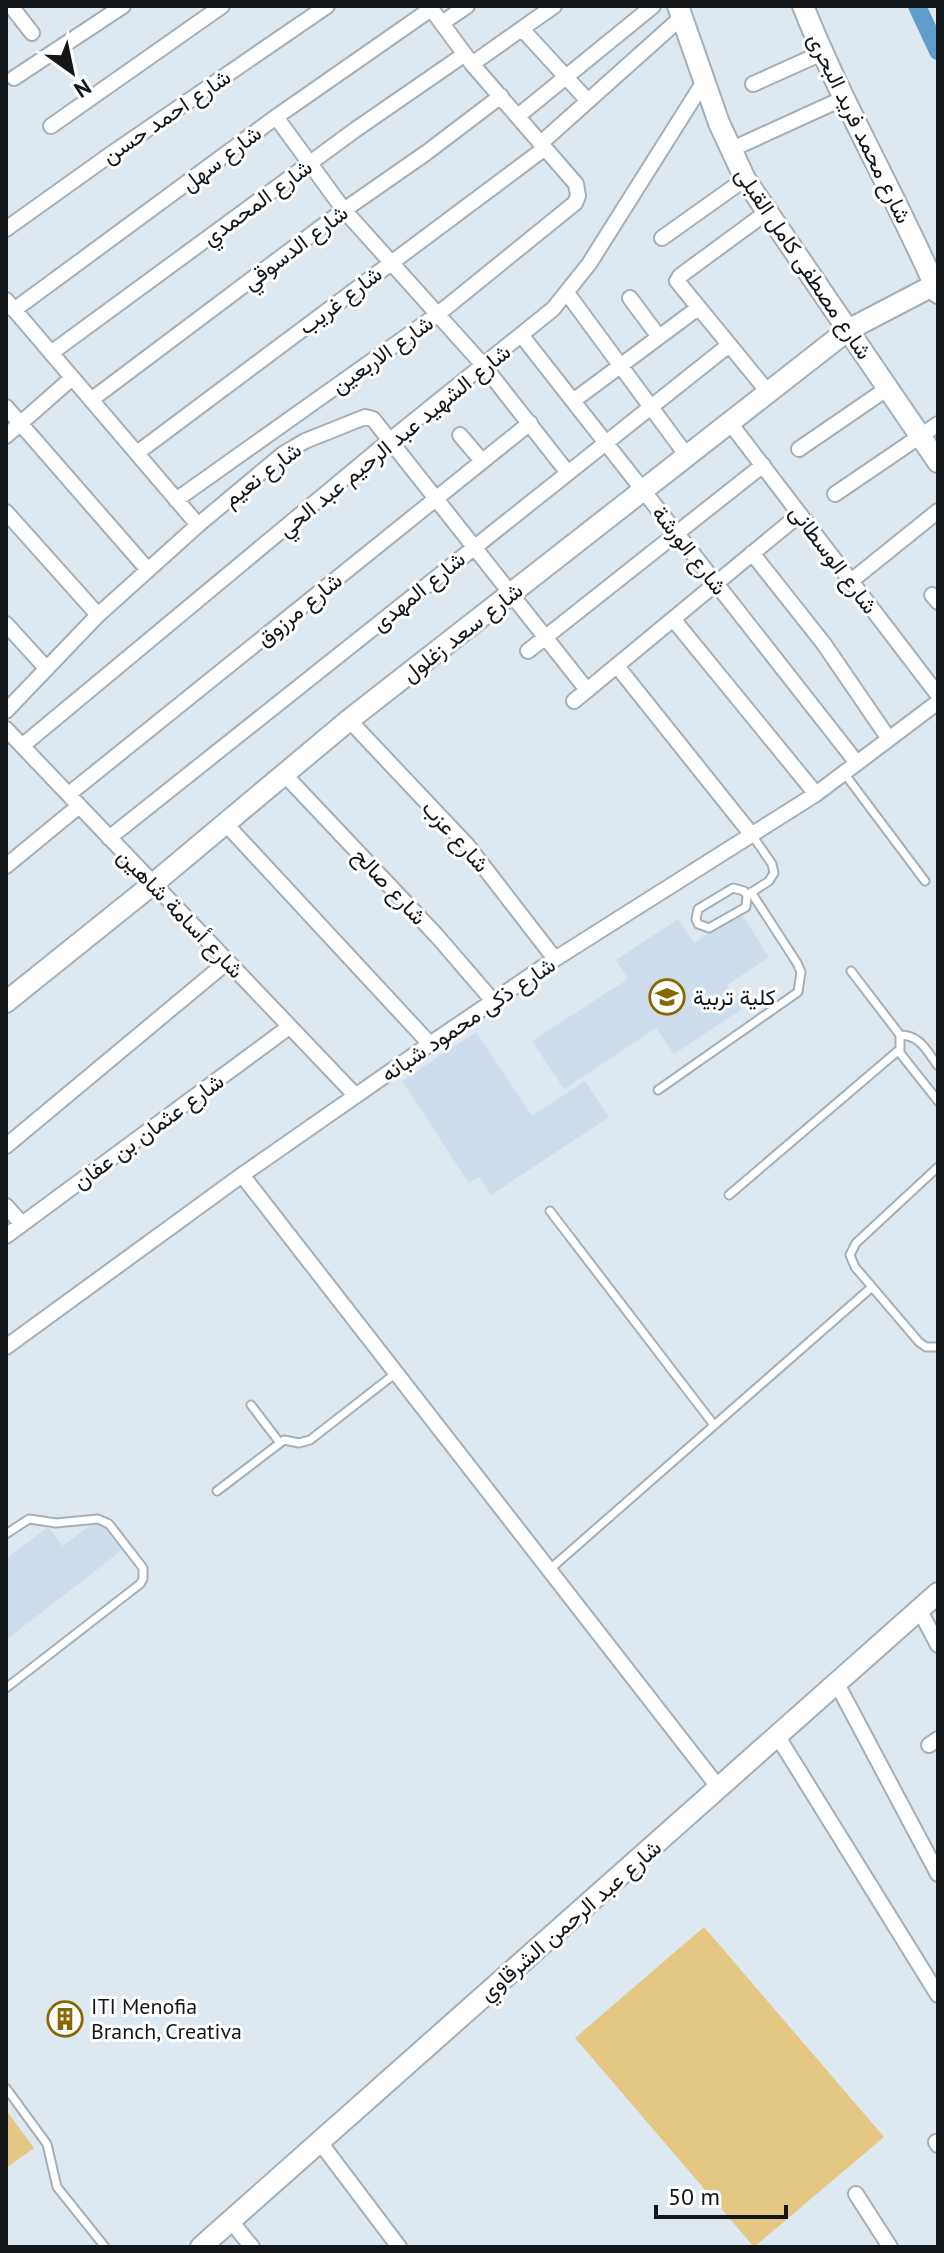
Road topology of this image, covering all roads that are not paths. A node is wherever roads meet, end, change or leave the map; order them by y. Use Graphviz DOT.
graph roads {
  1 [pos="11,6"];
  2 [pos="123,6"];
  3 [pos="222,6"];
  4 [pos="327,6"];
  5 [pos="467,6"];
  6 [pos="554,6"];
  7 [pos="653,6"];
  8 [pos="803,6"];
  9 [pos="430,8"];
  10 [pos="680,11"];
  11 [pos="442,23"];
  12 [pos="522,29"];
  13 [pos="32,33"];
  14 [pos="822,53"];
  15 [pos="469,59"];
  16 [pos="566,77"];
  17 [pos="14,78"];
  18 [pos="705,80"];
  19 [pos="753,84"];
  20 [pos="501,96"];
  21 [pos="844,98"];
  22 [pos="588,101"];
  23 [pos="518,116"];
  24 [pos="276,117"];
  25 [pos="51,126"];
  26 [pos="543,146"];
  27 [pos="730,150"];
  28 [pos="308,164"];
  29 [pos="745,179"];
  30 [pos="344,210"];
  31 [pos="767,212"];
  32 [pos="6,229"];
  33 [pos="662,238"];
  34 [pos="389,263"];
  35 [pos="937,287"];
  36 [pos="567,293"];
  37 [pos="630,298"];
  38 [pos="10,305"];
  39 [pos="698,308"];
  40 [pos="438,314"];
  41 [pos="848,330"];
  42 [pos="522,336"];
  43 [pos="659,337"];
  44 [pos="729,345"];
  45 [pos="51,353"];
  46 [pos="484,366"];
  47 [pos="621,366"];
  48 [pos="72,378"];
  49 [pos="888,388"];
  50 [pos="768,392"];
  51 [pos="91,400"];
  52 [pos="573,401"];
  53 [pos="6,407"];
  54 [pos="651,407"];
  55 [pos="20,423"];
  56 [pos="530,423"];
  57 [pos="730,423"];
  58 [pos="938,424"];
  59 [pos="919,434"];
  60 [pos="460,435"];
  61 [pos="6,436"];
  62 [pos="389,441"];
  63 [pos="606,443"];
  64 [pos="799,449"];
  65 [pos="137,453"];
  66 [pos="687,456"];
  67 [pos="482,461"];
  68 [pos="938,462"];
  69 [pos="763,465"];
  70 [pos="568,473"];
  71 [pos="644,491"];
  72 [pos="835,494"];
  73 [pos="436,499"];
  74 [pos="176,500"];
  75 [pos="938,511"];
  76 [pos="6,512"];
  77 [pos="800,514"];
  78 [pos="198,525"];
  79 [pos="677,533"];
  80 [pos="474,546"];
  81 [pos="752,553"];
  82 [pos="148,570"];
  83 [pos="851,581"];
  84 [pos="716,583"];
  85 [pos="511,593"];
  86 [pos="98,615"];
  87 [pos="673,619"];
  88 [pos="6,624"];
  89 [pos="546,637"];
  90 [pos="528,651"];
  91 [pos="617,666"];
  92 [pos="46,668"];
  93 [pos="587,690"];
  94 [pos="938,695"];
  95 [pos="574,701"];
  96 [pos="938,702"];
  97 [pos="6,711"];
  98 [pos="349,720"];
  99 [pos="7,731"];
  100 [pos="889,739"];
  101 [pos="22,746"];
  102 [pos="857,763"];
  103 [pos="844,773"];
  104 [pos="284,774"];
  105 [pos="816,794"];
  106 [pos="74,800"];
  107 [pos="225,823"];
  108 [pos="752,835"];
  109 [pos="109,838"];
  110 [pos="6,866"];
  111 [pos="925,881"];
  112 [pos="153,884"];
  113 [pos="749,894"];
  114 [pos="555,959"];
  115 [pos="227,962"];
  116 [pos="851,971"];
  117 [pos="493,1001"];
  118 [pos="6,1002"];
  119 [pos="289,1027"];
  120 [pos="900,1035"];
  121 [pos="430,1044"];
  122 [pos="899,1050"];
  123 [pos="938,1066"];
  124 [pos="658,1090"];
  125 [pos="356,1096"];
  126 [pos="938,1101"];
  127 [pos="6,1146"];
  128 [pos="938,1167"];
  129 [pos="242,1175"];
  130 [pos="729,1195"];
  131 [pos="6,1206"];
  132 [pos="550,1211"];
  133 [pos="22,1224"];
  134 [pos="6,1236"];
  135 [pos="872,1287"];
  136 [pos="6,1347"];
  137 [pos="938,1347"];
  138 [pos="396,1373"];
  139 [pos="251,1405"];
  140 [pos="714,1425"];
  141 [pos="280,1443"];
  142 [pos="217,1491"];
  143 [pos="6,1534"];
  144 [pos="548,1570"];
  145 [pos="938,1593"];
  146 [pos="919,1609"];
  147 [pos="938,1645"];
  148 [pos="836,1682"];
  149 [pos="6,1688"];
  150 [pos="778,1737"];
  151 [pos="719,1788"];
  152 [pos="938,1874"];
  153 [pos="938,1995"];
  154 [pos="6,2088"];
  155 [pos="319,2141"];
  156 [pos="856,2194"];
  157 [pos="230,2220"];
  158 [pos="105,2247"];
  159 [pos="201,2247"];
  160 [pos="252,2247"];
  161 [pos="399,2247"];
  162 [pos="890,2247"];
  1 -- 13 [label="street"];
  2 -- 17 [label="street"];
  3 -- 25 [label="street"];
  4 -- 32 [label="street, شارع احمد حسن"];
  5 -- 11 [label="street"];
  6 -- 12 [label="street, شارع المحمدي"];
  7 -- 16 [label="street"];
  8 -- 14 [label="street, شارع محمد فريد البحرى"];
  9 -- 11 [label="street"];
  9 -- 24 [label="street, شارع سهل"];
  10 -- 18 [label="street, شارع مصطفى كامل القبلى"];
  10 -- 22 [label="street, شارع غريب"];
  11 -- 15 [label="street"];
  12 -- 15 [label="street, شارع المحمدي"];
  12 -- 16 [label="street"];
  14 -- 19 [label="street"];
  14 -- 21 [label="street, شارع محمد فريد البحرى"];
  15 -- 20 [label="street"];
  15 -- 28 [label="street, شارع المحمدي"];
  16 -- 22 [label="street"];
  16 -- 23 [label="street"];
  18 -- 27 [label="street, شارع مصطفى كامل القبلى"];
  18 -- 36 [label="street, شارع الشهيد عبد الرحيم عبد الحي"];
  20 -- 23 [label="street"];
  20 -- 30 [label="street, شارع الدسوقي"];
  21 -- 27 [label="street"];
  21 -- 35 [label="street, شارع محمد فريد البحرى"];
  22 -- 26 [label="street, شارع غريب"];
  23 -- 26 [label="street"];
  24 -- 28 [label="street"];
  24 -- 38 [label="street, شارع سهل"];
  26 -- 34 [label="street, شارع غريب"];
  26 -- 40 [label="street, شارع الاربعين"];
  27 -- 29 [label="street, شارع مصطفى كامل القبلى"];
  28 -- 30 [label="street"];
  28 -- 45 [label="street, شارع المحمدي"];
  29 -- 31 [label="street, شارع مصطفى كامل القبلى"];
  29 -- 33 [label="street"];
  30 -- 34 [label="street"];
  30 -- 51 [label="street, شارع الدسوقي"];
  31 -- 39 [label="street"];
  31 -- 41 [label="street, شارع مصطفى كامل القبلى"];
  34 -- 40 [label="street"];
  34 -- 65 [label="street, شارع غريب"];
  35 -- 41 [label="street, شارع سعد زغلول"];
  36 -- 42 [label="street, شارع الشهيد عبد الرحيم عبد الحي"];
  36 -- 47 [label="street"];
  37 -- 43 [label="street"];
  38 -- 45 [label="street"];
  39 -- 43 [label="street"];
  39 -- 44 [label="street"];
  40 -- 46 [label="street"];
  40 -- 74 [label="street, شارع الاربعين"];
  41 -- 49 [label="street, شارع مصطفى كامل القبلى"];
  41 -- 50 [label="street, شارع سعد زغلول"];
  42 -- 46 [label="street, شارع الشهيد عبد الرحيم عبد الحي"];
  42 -- 52 [label="street, شارع الورشة"];
  43 -- 47 [label="street"];
  44 -- 50 [label="street"];
  44 -- 54 [label="street, شارع المهدى"];
  45 -- 48 [label="street"];
  46 -- 56 [label="street"];
  46 -- 62 [label="street, شارع الشهيد عبد الرحيم عبد الحي"];
  47 -- 52 [label="street"];
  47 -- 54 [label="street"];
  48 -- 51 [label="street"];
  48 -- 55 [label="street"];
  49 -- 59 [label="street, شارع مصطفى كامل القبلى"];
  49 -- 64 [label="street"];
  50 -- 57 [label="street, شارع سعد زغلول"];
  51 -- 65 [label="street"];
  52 -- 63 [label="street, شارع الورشة"];
  53 -- 55 [label="street"];
  54 -- 63 [label="street, شارع المهدى"];
  54 -- 66 [label="street"];
  55 -- 61 [label="street"];
  55 -- 82 [label="street"];
  56 -- 67 [label="street, شارع مرزوق"];
  56 -- 70 [label="street"];
  57 -- 66 [label="street, شارع سعد زغلول"];
  57 -- 69 [label="street, شارع الوسطانى"];
  58 -- 59 [label="street"];
  59 -- 68 [label="street, شارع مصطفى كامل القبلى"];
  59 -- 72 [label="street"];
  60 -- 67 [label="street"];
  62 -- 73 [label="street, شارع نعيم"];
  62 -- 78 [label="street, شارع نعيم"];
  62 -- 101 [label="street, شارع الشهيد عبد الرحيم عبد الحي"];
  63 -- 70 [label="street, شارع المهدى"];
  63 -- 71 [label="street, شارع الورشة"];
  65 -- 74 [label="street"];
  66 -- 71 [label="street, شارع سعد زغلول"];
  67 -- 73 [label="street, شارع مرزوق"];
  69 -- 77 [label="street, شارع الوسطانى"];
  69 -- 79 [label="street"];
  70 -- 80 [label="street, شارع المهدى"];
  71 -- 79 [label="street, شارع الورشة"];
  71 -- 85 [label="street, شارع سعد زغلول"];
  73 -- 80 [label="street, شارع نعيم"];
  73 -- 106 [label="street, شارع مرزوق"];
  74 -- 78 [label="street"];
  75 -- 83 [label="street"];
  76 -- 86 [label="street"];
  77 -- 81 [label="street"];
  77 -- 83 [label="street, شارع الوسطانى"];
  78 -- 82 [label="street, شارع نعيم"];
  79 -- 84 [label="street, شارع الورشة"];
  79 -- 89 [label="street"];
  80 -- 85 [label="street, شارع نعيم"];
  80 -- 109 [label="street, شارع المهدى"];
  81 -- 84 [label="street"];
  81 -- 100 [label="street"];
  82 -- 86 [label="street, شارع نعيم"];
  83 -- 94 [label="street, شارع الوسطانى"];
  84 -- 87 [label="street"];
  84 -- 102 [label="street, شارع الورشة"];
  85 -- 89 [label="street, شارع نعيم"];
  85 -- 98 [label="street, شارع سعد زغلول"];
  86 -- 92 [label="street, شارع نعيم"];
  87 -- 91 [label="street"];
  87 -- 105 [label="street"];
  88 -- 92 [label="street"];
  89 -- 90 [label="street"];
  89 -- 93 [label="street, شارع نعيم"];
  91 -- 93 [label="street"];
  91 -- 108 [label="street"];
  92 -- 97 [label="street, شارع نعيم"];
  93 -- 95 [label="street"];
  96 -- 100 [label="street, شارع ذكى محمود شبانه"];
  98 -- 104 [label="street, شارع سعد زغلول"];
  98 -- 114 [label="street, شارع عزب"];
  99 -- 101 [label="street, شارع أسامة شاهين"];
  100 -- 102 [label="street, شارع ذكى محمود شبانه"];
  101 -- 106 [label="street, شارع أسامة شاهين"];
  102 -- 103 [label="street, شارع ذكى محمود شبانه"];
  103 -- 105 [label="street, شارع ذكى محمود شبانه"];
  103 -- 111 [label="lane"];
  104 -- 107 [label="street, شارع سعد زغلول"];
  104 -- 117 [label="street, شارع صالح"];
  105 -- 108 [label="street, شارع ذكى محمود شبانه"];
  106 -- 109 [label="street, شارع أسامة شاهين"];
  106 -- 110 [label="street, شارع مرزوق"];
  107 -- 112 [label="street, شارع سعد زغلول"];
  107 -- 121 [label="street"];
  108 -- 113 [label="lane"];
  108 -- 114 [label="street, شارع ذكى محمود شبانه"];
  109 -- 112 [label="street, شارع أسامة شاهين"];
  112 -- 115 [label="street, شارع أسامة شاهين"];
  112 -- 118 [label="street, شارع سعد زغلول"];
  113 -- 113 [label="lane"];
  113 -- 124 [label="lane"];
  114 -- 117 [label="street, شارع ذكى محمود شبانه"];
  115 -- 119 [label="street, شارع أسامة شاهين"];
  115 -- 127 [label="street"];
  116 -- 120 [label="lane"];
  117 -- 121 [label="street, شارع ذكى محمود شبانه"];
  119 -- 125 [label="street, شارع أسامة شاهين"];
  119 -- 133 [label="street, شارع عثمان بن عفان"];
  120 -- 122 [label="lane"];
  120 -- 123 [label="lane"];
  121 -- 125 [label="street, شارع ذكى محمود شبانه"];
  122 -- 126 [label="lane"];
  122 -- 130 [label="lane"];
  125 -- 129 [label="street, شارع ذكى محمود شبانه"];
  128 -- 135 [label="lane"];
  129 -- 136 [label="street, شارع ذكى محمود شبانه"];
  129 -- 138 [label="street"];
  131 -- 133 [label="street"];
  132 -- 140 [label="lane"];
  133 -- 134 [label="street, شارع عثمان بن عفان"];
  135 -- 137 [label="lane"];
  135 -- 140 [label="lane"];
  138 -- 141 [label="lane"];
  138 -- 144 [label="street"];
  139 -- 141 [label="lane"];
  140 -- 144 [label="lane"];
  141 -- 142 [label="lane"];
  143 -- 149 [label="lane"];
  144 -- 151 [label="street"];
  145 -- 146 [label="street, شارع عبد الرحمن الشرقاوي"];
  146 -- 147 [label="street"];
  146 -- 148 [label="street, شارع عبد الرحمن الشرقاوي"];
  148 -- 150 [label="street, شارع عبد الرحمن الشرقاوي"];
  148 -- 152 [label="street"];
  150 -- 151 [label="street, شارع عبد الرحمن الشرقاوي"];
  150 -- 153 [label="street"];
  151 -- 155 [label="street, شارع عبد الرحمن الشرقاوي"];
  154 -- 158 [label="lane"];
  155 -- 157 [label="street, شارع عبد الرحمن الشرقاوي"];
  155 -- 161 [label="street"];
  156 -- 162 [label="street"];
  157 -- 159 [label="street, شارع عبد الرحمن الشرقاوي"];
  157 -- 160 [label="street"];
}
